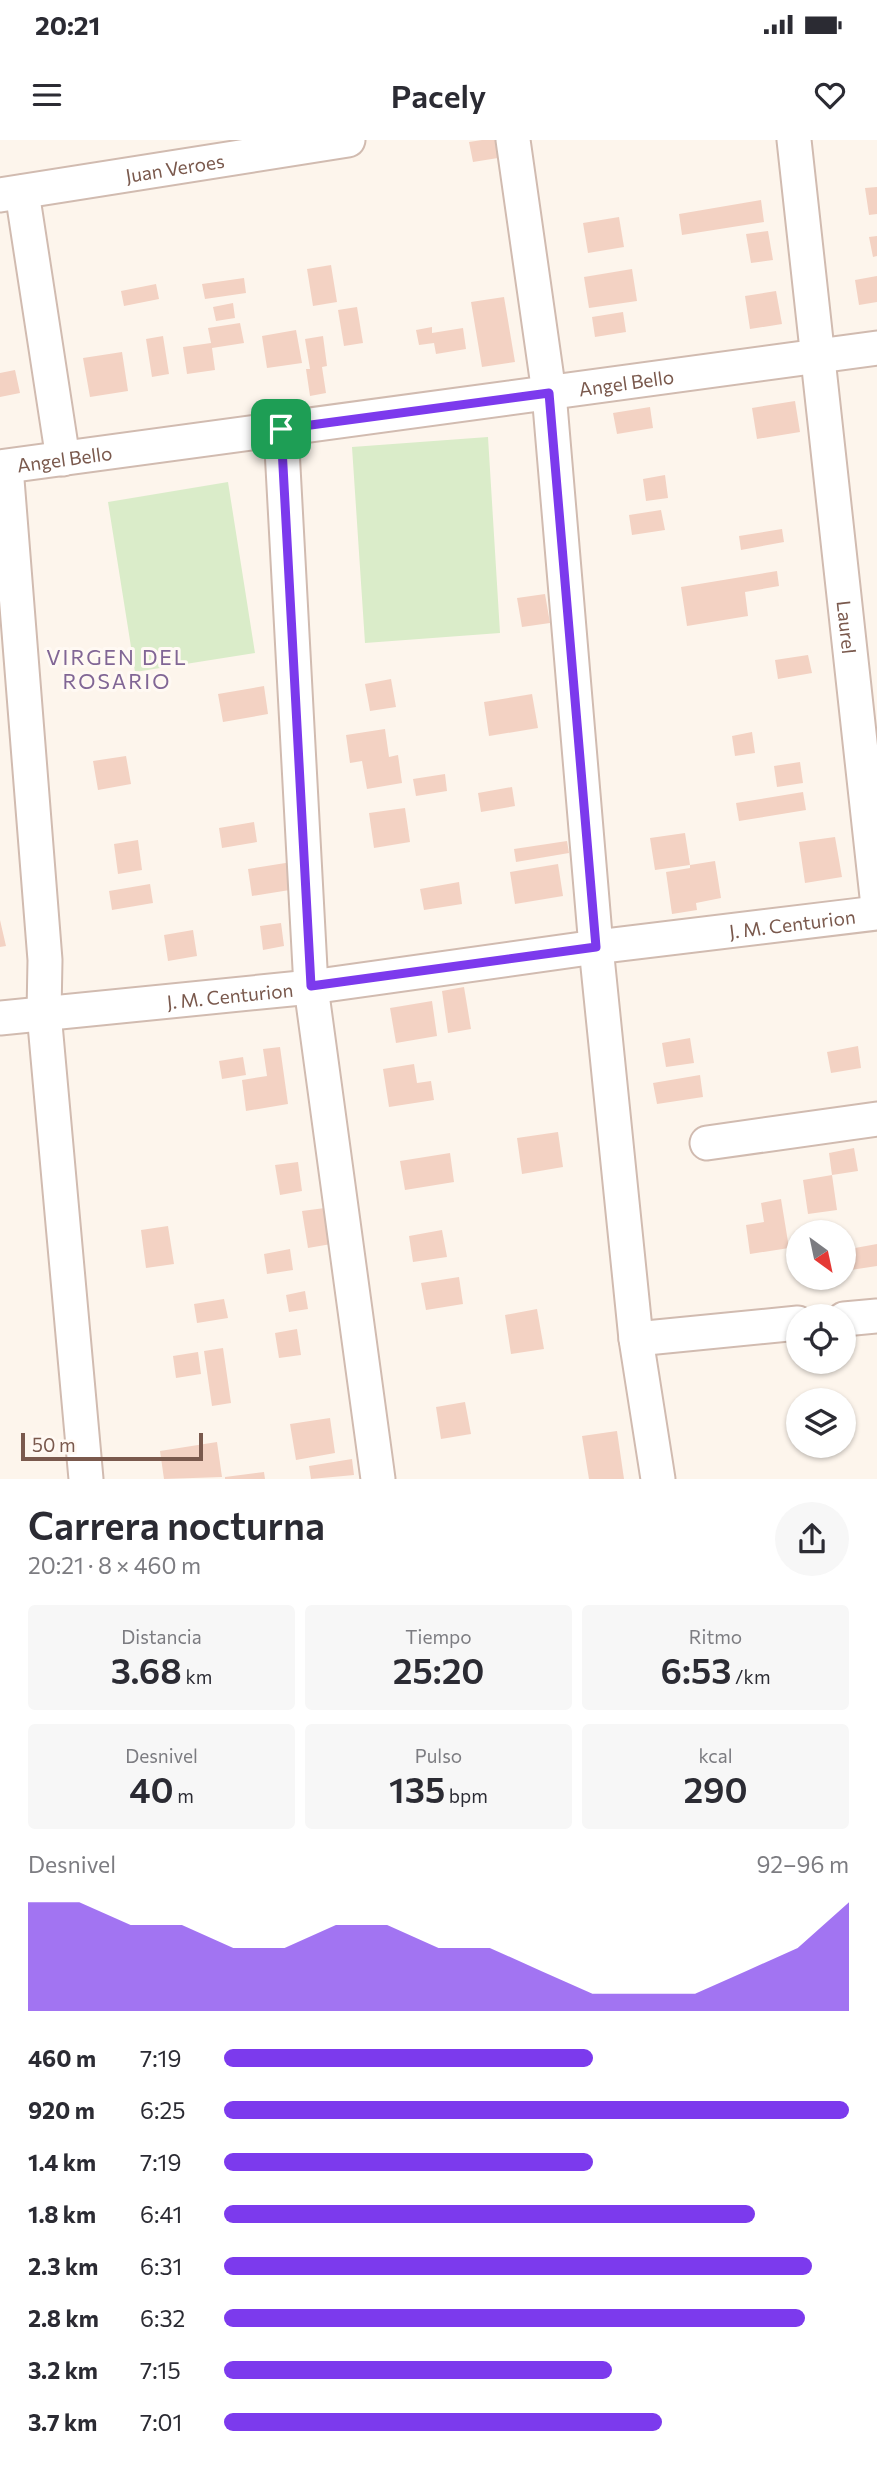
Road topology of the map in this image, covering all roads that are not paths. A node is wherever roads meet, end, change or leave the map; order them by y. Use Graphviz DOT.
graph roads {
  1 [pos="348,140"];
  2 [pos="513,140"];
  3 [pos="794,140"];
  4 [pos="11,193"];
  5 [pos="877,348"];
  6 [pos="818,356"];
  7 [pos="549,393"];
  8 [pos="281,429"];
  9 [pos="63,459"];
  10 [pos="3,467"];
  11 [pos="877,897"];
  12 [pos="877,913"];
  13 [pos="596,947"];
  14 [pos="311,986"];
  15 [pos="44,1013"];
  16 [pos="0,1018"];
  17 [pos="877,1119"];
  18 [pos="707,1143"];
  19 [pos="877,1316"];
  20 [pos="856,1318"];
  21 [pos="786,1324"];
  22 [pos="636,1339"];
  23 [pos="86,1479"];
  24 [pos="378,1479"];
  25 [pos="658,1479"];
  1 -- 4 [label="street, Juan Veroes"];
  2 -- 7 [label="street"];
  3 -- 6 [label="street, Laurel"];
  4 -- 9 [label="street"];
  5 -- 6 [label="street, Angel Bello"];
  6 -- 7 [label="street, Angel Bello"];
  6 -- 11 [label="street, Laurel"];
  7 -- 8 [label="street, Angel Bello"];
  7 -- 13 [label="street"];
  8 -- 9 [label="street, Angel Bello"];
  8 -- 14 [label="street"];
  9 -- 10 [label="street, Angel Bello"];
  10 -- 15 [label="street"];
  12 -- 13 [label="street, J. M. Centurion"];
  13 -- 14 [label="street, J. M. Centurion"];
  13 -- 22 [label="street"];
  14 -- 15 [label="street, J. M. Centurion"];
  14 -- 24 [label="street"];
  15 -- 16 [label="street, J. M. Centurion"];
  15 -- 23 [label="street"];
  17 -- 18 [label="street"];
  19 -- 20 [label="street"];
  21 -- 22 [label="street"];
  22 -- 25 [label="street"];
}
